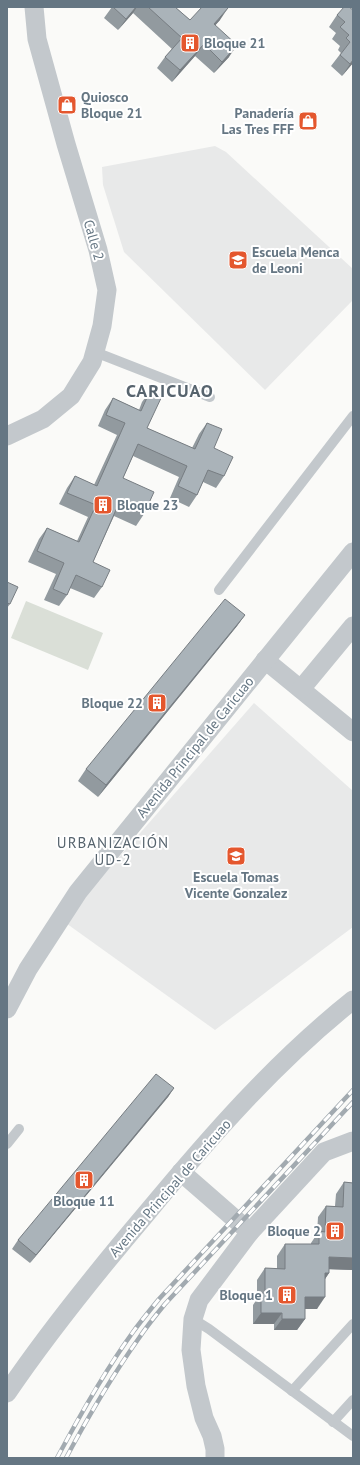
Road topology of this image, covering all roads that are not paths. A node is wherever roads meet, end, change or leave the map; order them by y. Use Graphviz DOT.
graph roads {
  1 [pos="34,7"];
  2 [pos="95,352"];
  3 [pos="210,397"];
  4 [pos="353,416"];
  5 [pos="7,436"];
  6 [pos="353,552"];
  7 [pos="219,590"];
  8 [pos="353,626"];
  9 [pos="265,660"];
  10 [pos="301,690"];
  11 [pos="353,732"];
  12 [pos="353,1000"];
  13 [pos="7,1010"];
  14 [pos="19,1129"];
  15 [pos="353,1142"];
  16 [pos="7,1144"];
  17 [pos="180,1172"];
  18 [pos="250,1232"];
  19 [pos="193,1319"];
  20 [pos="353,1324"];
  21 [pos="292,1391"];
  22 [pos="7,1393"];
  23 [pos="353,1400"];
  24 [pos="333,1422"];
  25 [pos="353,1436"];
  26 [pos="215,1458"];
  1 -- 2 [label="street, Calle 2"];
  2 -- 3 [label="lane"];
  2 -- 5 [label="street, Calle 2"];
  4 -- 7 [label="lane"];
  6 -- 9 [label="street, Avenida Principal de Caricuao"];
  8 -- 10 [label="street"];
  9 -- 10 [label="street"];
  9 -- 13 [label="street, Avenida Principal de Caricuao"];
  10 -- 11 [label="street"];
  12 -- 17 [label="street, Avenida Principal de Caricuao"];
  14 -- 16 [label="lane"];
  15 -- 18 [label="street"];
  17 -- 18 [label="street"];
  17 -- 22 [label="street, Avenida Principal de Caricuao"];
  18 -- 19 [label="street"];
  19 -- 21 [label="lane"];
  19 -- 26 [label="street"];
  20 -- 21 [label="lane"];
  21 -- 24 [label="lane"];
  23 -- 24 [label="lane"];
  24 -- 25 [label="lane"];
}
